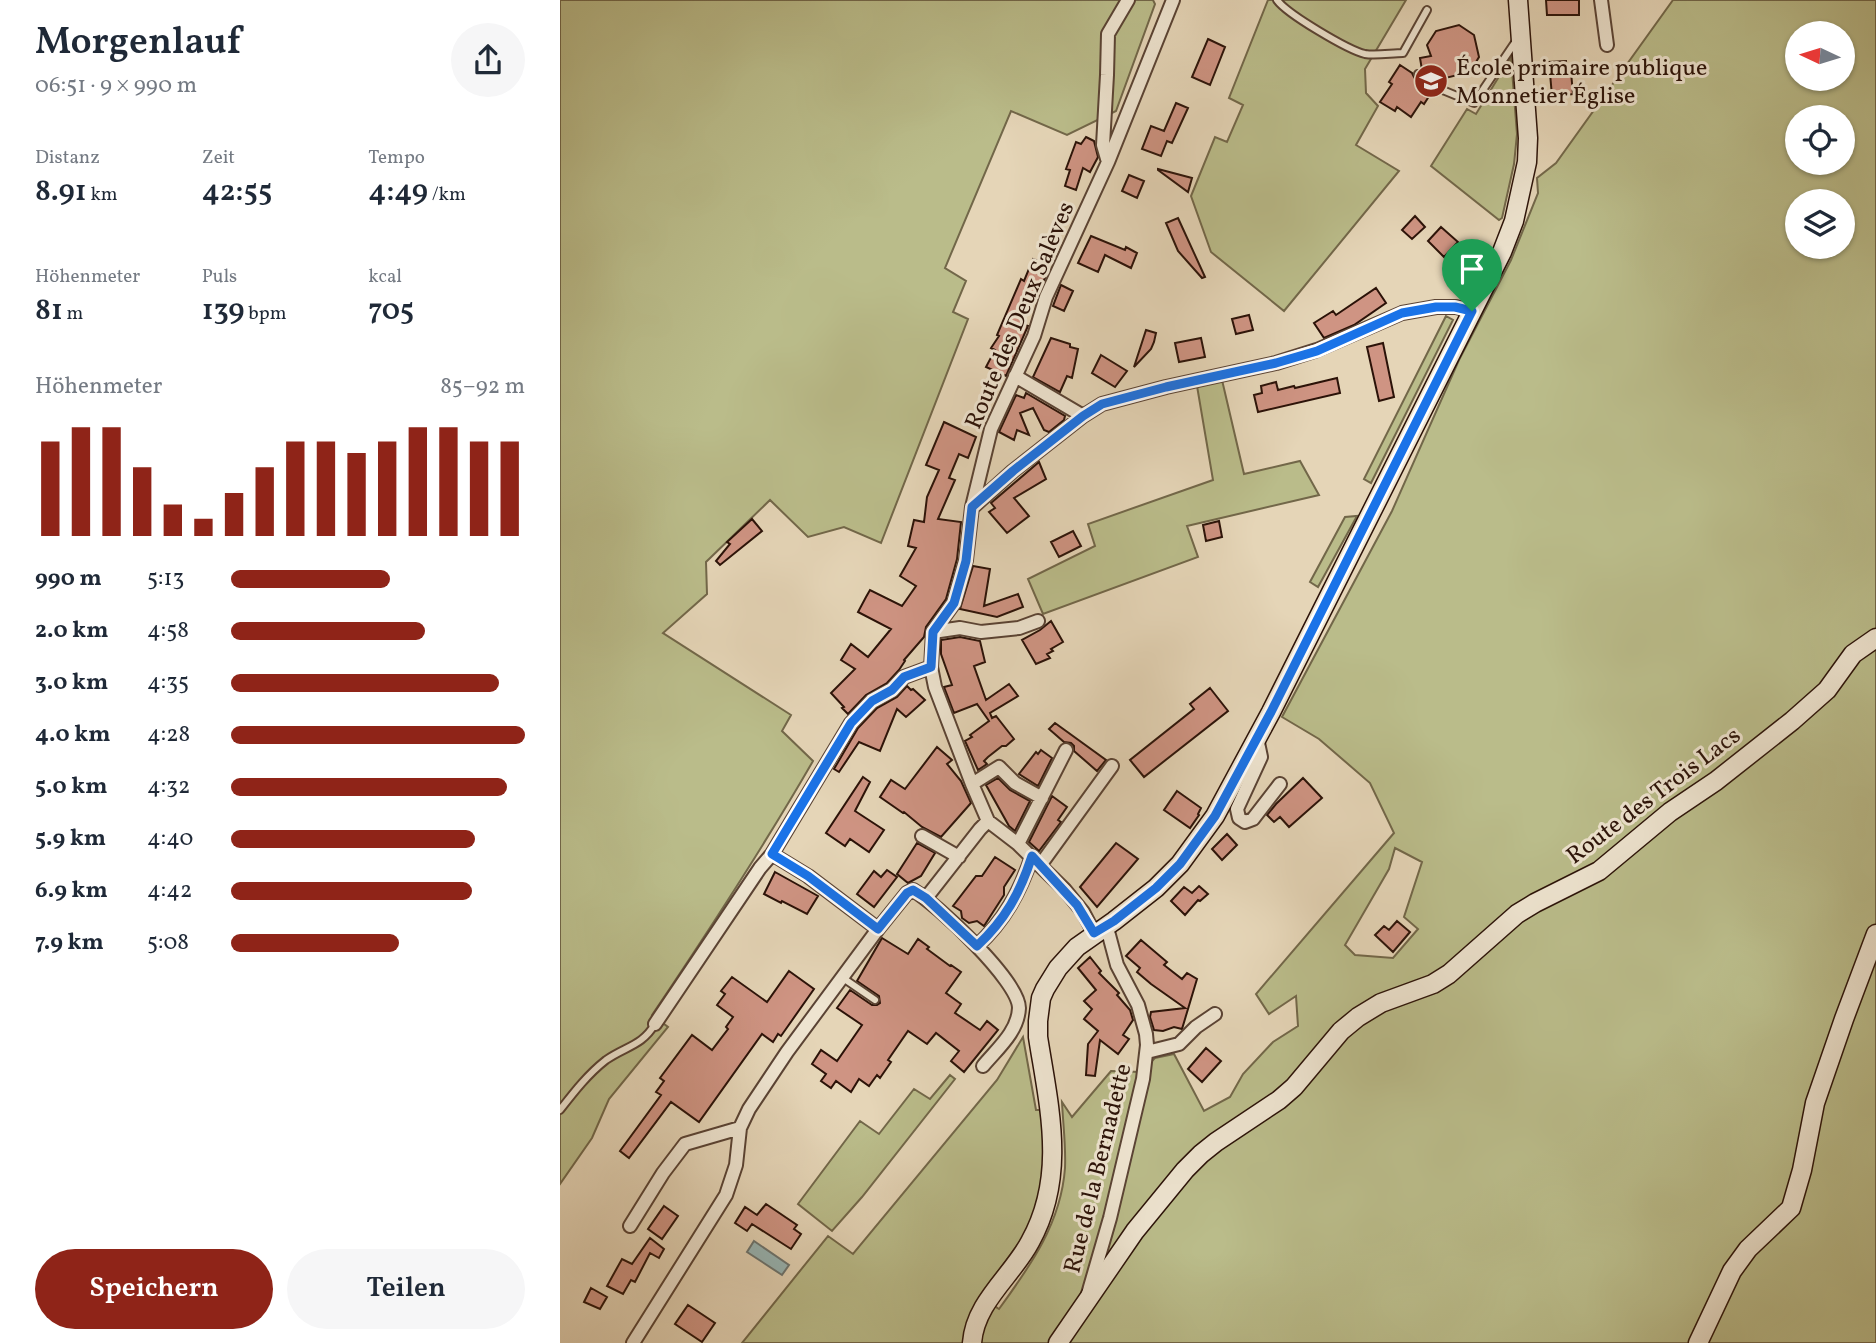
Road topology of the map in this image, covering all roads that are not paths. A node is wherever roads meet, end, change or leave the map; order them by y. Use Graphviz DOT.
graph roads {
  1 [pos="1128,0"];
  2 [pos="1174,0"];
  3 [pos="1277,0"];
  4 [pos="1518,0"];
  5 [pos="1601,0"];
  6 [pos="1427,10"];
  7 [pos="1521,34"];
  8 [pos="1607,44"];
  9 [pos="1418,74"];
  10 [pos="1108,162"];
  11 [pos="1472,311"];
  12 [pos="1015,376"];
  13 [pos="1083,416"];
  14 [pos="972,507"];
  15 [pos="1038,621"];
  16 [pos="933,632"];
  17 [pos="1876,638"];
  18 [pos="931,667"];
  19 [pos="1257,738"];
  20 [pos="1066,750"];
  21 [pos="1112,766"];
  22 [pos="972,784"];
  23 [pos="1280,784"];
  24 [pos="1042,798"];
  25 [pos="988,821"];
  26 [pos="922,836"];
  27 [pos="1018,844"];
  28 [pos="772,854"];
  29 [pos="959,857"];
  30 [pos="1036,860"];
  31 [pos="926,898"];
  32 [pos="878,929"];
  33 [pos="1100,930"];
  34 [pos="1876,934"];
  35 [pos="977,946"];
  36 [pos="843,978"];
  37 [pos="875,1000"];
  38 [pos="1215,1014"];
  39 [pos="655,1024"];
  40 [pos="1147,1052"];
  41 [pos="983,1066"];
  42 [pos="560,1110"];
  43 [pos="740,1128"];
  44 [pos="630,1226"];
  45 [pos="1086,1301"];
  46 [pos="633,1343"];
  47 [pos="972,1343"];
  48 [pos="1058,1343"];
  49 [pos="1698,1343"];
  1 -- 10 [label="street"];
  2 -- 10 [label="street, Route des Deux Salèves"];
  3 -- 6 [label="lane"];
  4 -- 7 [label="street"];
  5 -- 8 [label="street"];
  7 -- 9 [label="lane"];
  7 -- 11 [label="street"];
  10 -- 12 [label="street, Route des Deux Salèves"];
  11 -- 13 [label="street"];
  11 -- 19 [label="street"];
  12 -- 13 [label="street"];
  12 -- 14 [label="street, Route des Deux Salèves"];
  13 -- 14 [label="street"];
  14 -- 16 [label="street, Route des Deux Salèves"];
  15 -- 16 [label="street"];
  16 -- 18 [label="street"];
  17 -- 45 [label="street, Route des Trois Lacs"];
  18 -- 22 [label="street"];
  18 -- 28 [label="street"];
  19 -- 23 [label="street"];
  19 -- 33 [label="street"];
  20 -- 24 [label="street"];
  21 -- 30 [label="street"];
  22 -- 24 [label="street"];
  22 -- 25 [label="street"];
  24 -- 27 [label="street"];
  25 -- 27 [label="street"];
  25 -- 29 [label="street"];
  26 -- 29 [label="street"];
  27 -- 30 [label="street"];
  28 -- 32 [label="street"];
  28 -- 39 [label="street"];
  29 -- 31 [label="street"];
  30 -- 33 [label="street"];
  30 -- 35 [label="street"];
  31 -- 32 [label="street"];
  31 -- 35 [label="street"];
  32 -- 36 [label="street"];
  33 -- 40 [label="street, Rue de la Bernadette"];
  33 -- 47 [label="street"];
  34 -- 49 [label="street"];
  35 -- 41 [label="street"];
  36 -- 37 [label="lane"];
  36 -- 43 [label="street"];
  38 -- 40 [label="street"];
  39 -- 42 [label="lane"];
  40 -- 45 [label="street, Rue de la Bernadette"];
  43 -- 44 [label="street"];
  43 -- 46 [label="street"];
  45 -- 48 [label="street, Route des Trois Lacs"];
}
